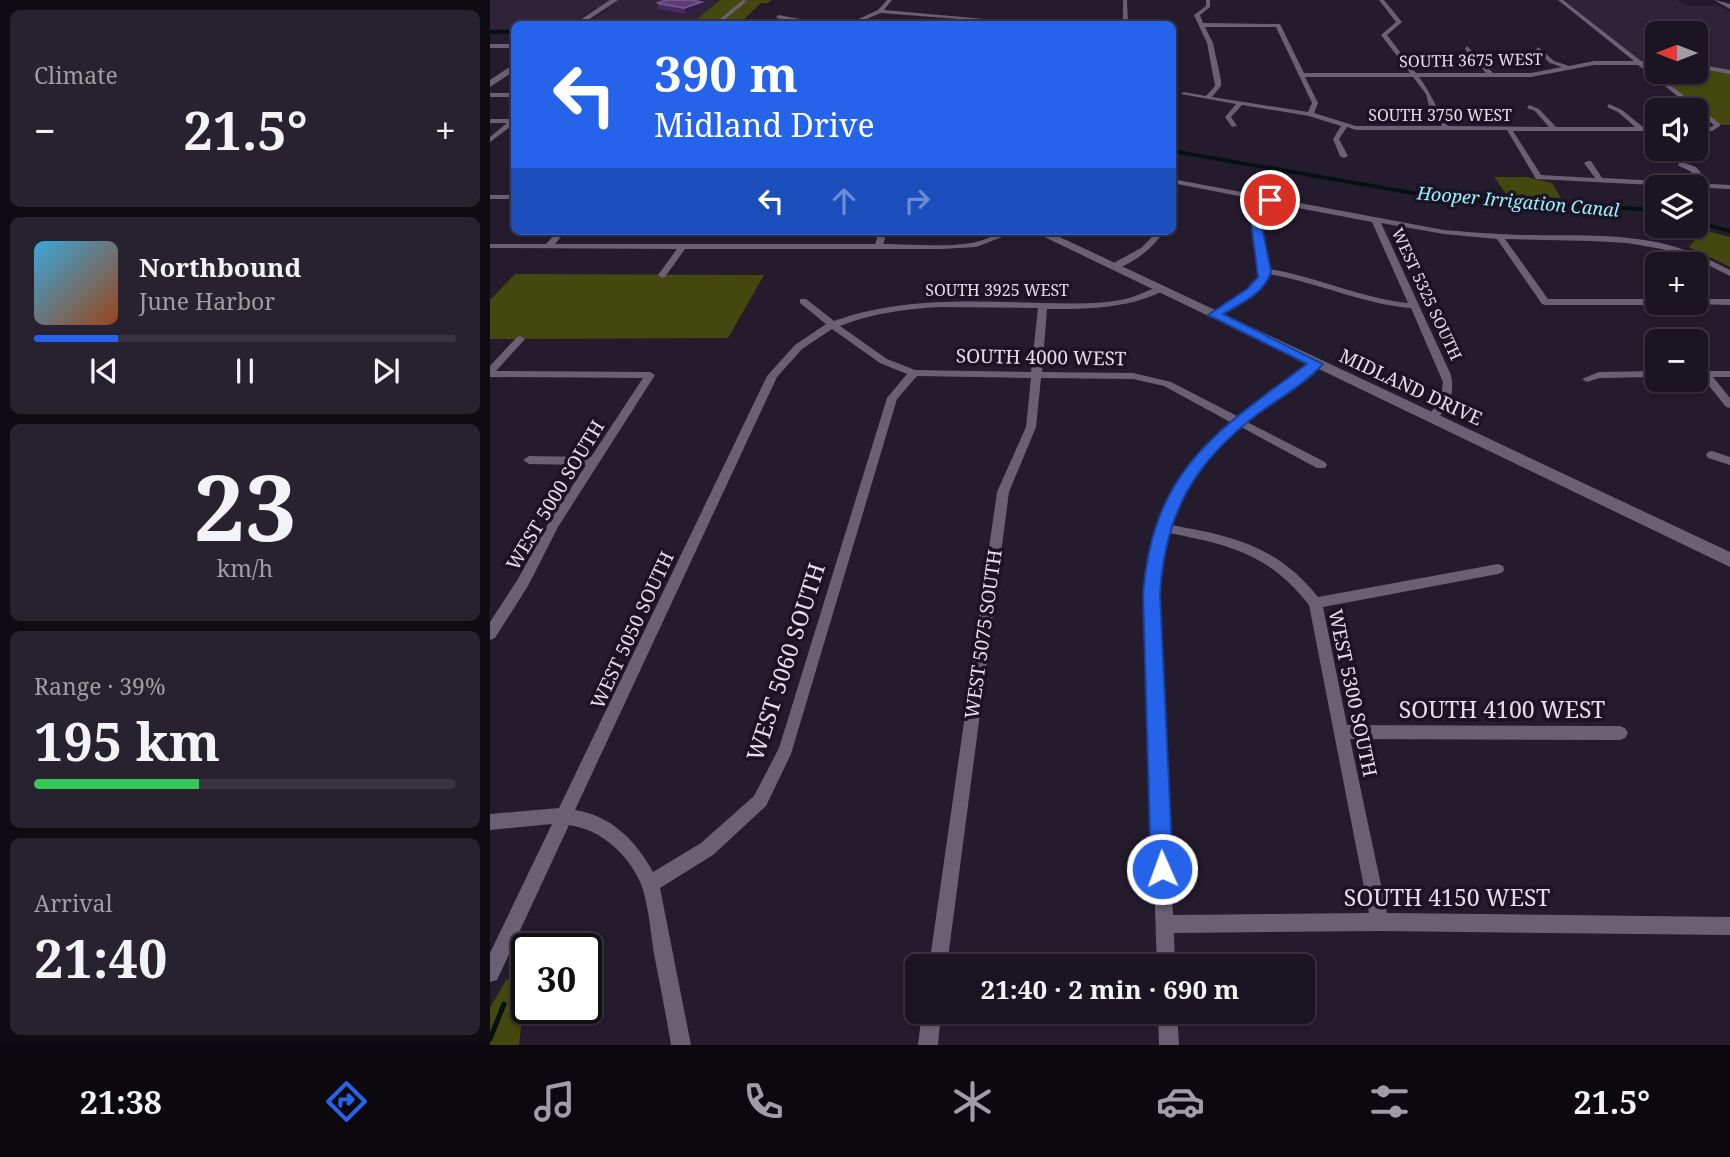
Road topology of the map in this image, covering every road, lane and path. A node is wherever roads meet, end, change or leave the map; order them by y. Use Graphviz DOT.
graph roads {
  1 [pos="615,0"];
  2 [pos="890,0"];
  3 [pos="1125,0"];
  4 [pos="1208,0"];
  5 [pos="1381,0"];
  6 [pos="1560,0"];
  7 [pos="1718,0"];
  8 [pos="745,1"];
  9 [pos="1730,7"];
  10 [pos="880,11"];
  11 [pos="778,17"];
  12 [pos="868,17"];
  13 [pos="583,21"];
  14 [pos="720,21"];
  15 [pos="800,21"];
  16 [pos="858,21"];
  17 [pos="1000,21"];
  18 [pos="1126,21"];
  19 [pos="1200,25"];
  20 [pos="1278,25"];
  21 [pos="490,46"];
  22 [pos="511,46"];
  23 [pos="1467,48"];
  24 [pos="1538,49"];
  25 [pos="1639,63"];
  26 [pos="1645,63"];
  27 [pos="1570,68"];
  28 [pos="1708,68"];
  29 [pos="511,70"];
  30 [pos="1730,72"];
  31 [pos="1302,75"];
  32 [pos="1414,75"];
  33 [pos="1491,75"];
  34 [pos="490,84"];
  35 [pos="1184,94"];
  36 [pos="490,95"];
  37 [pos="511,95"];
  38 [pos="1207,98"];
  39 [pos="1684,98"];
  40 [pos="1240,103"];
  41 [pos="1609,106"];
  42 [pos="1529,107"];
  43 [pos="1310,114"];
  44 [pos="1708,117"];
  45 [pos="490,121"];
  46 [pos="511,121"];
  47 [pos="511,123"];
  48 [pos="1234,126"];
  49 [pos="1344,126"];
  50 [pos="1447,129"];
  51 [pos="1509,129"];
  52 [pos="1555,129"];
  53 [pos="1641,129"];
  54 [pos="1645,129"];
  55 [pos="1708,129"];
  56 [pos="490,140"];
  57 [pos="1345,156"];
  58 [pos="1588,163"];
  59 [pos="1682,164"];
  60 [pos="1698,175"];
  61 [pos="1600,180"];
  62 [pos="1176,182"];
  63 [pos="1645,182"];
  64 [pos="1708,186"];
  65 [pos="1730,187"];
  66 [pos="511,195"];
  67 [pos="490,197"];
  68 [pos="1270,200"];
  69 [pos="1375,220"];
  70 [pos="558,235"];
  71 [pos="880,235"];
  72 [pos="1004,235"];
  73 [pos="1046,235"];
  74 [pos="1155,235"];
  75 [pos="1499,236"];
  76 [pos="490,246"];
  77 [pos="548,246"];
  78 [pos="684,246"];
  79 [pos="878,247"];
  80 [pos="1683,250"];
  81 [pos="1113,267"];
  82 [pos="1266,271"];
  83 [pos="1730,273"];
  84 [pos="662,275"];
  85 [pos="1160,289"];
  86 [pos="803,301"];
  87 [pos="1645,302"];
  88 [pos="1708,302"];
  89 [pos="1730,302"];
  90 [pos="1043,306"];
  91 [pos="1415,306"];
  92 [pos="1214,315"];
  93 [pos="833,324"];
  94 [pos="520,339"];
  95 [pos="1316,364"];
  96 [pos="490,373"];
  97 [pos="914,373"];
  98 [pos="1036,374"];
  99 [pos="1645,374"];
  100 [pos="1708,374"];
  101 [pos="1730,374"];
  102 [pos="1587,379"];
  103 [pos="1708,382"];
  104 [pos="1730,405"];
  105 [pos="1432,418"];
  106 [pos="1238,422"];
  107 [pos="1712,455"];
  108 [pos="529,460"];
  109 [pos="594,461"];
  110 [pos="1730,461"];
  111 [pos="1321,465"];
  112 [pos="1163,528"];
  113 [pos="1730,560"];
  114 [pos="1497,569"];
  115 [pos="1315,603"];
  116 [pos="490,634"];
  117 [pos="1341,732"];
  118 [pos="1620,733"];
  119 [pos="566,817"];
  120 [pos="490,822"];
  121 [pos="650,884"];
  122 [pos="1380,922"];
  123 [pos="1164,924"];
  124 [pos="1730,926"];
  125 [pos="940,954"];
  126 [pos="1165,954"];
  127 [pos="490,973"];
  128 [pos="931,1024"];
  129 [pos="1168,1024"];
  130 [pos="681,1045"];
  131 [pos="928,1045"];
  132 [pos="1169,1045"];
  1 -- 13 [label="street"];
  2 -- 10 [label="street"];
  3 -- 18 [label="street"];
  4 -- 19 [label="street"];
  5 -- 32 [label="street"];
  6 -- 25 [label="street"];
  7 -- 9 [label="street"];
  8 -- 14 [label="street"];
  10 -- 12 [label="street"];
  10 -- 17 [label="street"];
  11 -- 15 [label="street"];
  12 -- 16 [label="street"];
  19 -- 20 [label="street"];
  19 -- 38 [label="street"];
  20 -- 31 [label="street"];
  21 -- 22 [label="street"];
  23 -- 33 [label="street"];
  24 -- 27 [label="street"];
  25 -- 26 [label="street"];
  25 -- 27 [label="street, SOUTH 3675 WEST"];
  25 -- 39 [label="street"];
  27 -- 33 [label="street, SOUTH 3675 WEST"];
  28 -- 30 [label="street"];
  29 -- 34 [label="street"];
  31 -- 32 [label="street, SOUTH 3675 WEST"];
  31 -- 43 [label="street"];
  32 -- 33 [label="street, SOUTH 3675 WEST"];
  32 -- 50 [label="street"];
  35 -- 38 [label="street, SOUTH 3750 WEST"];
  36 -- 37 [label="street"];
  38 -- 40 [label="street, SOUTH 3750 WEST"];
  40 -- 43 [label="street, SOUTH 3750 WEST"];
  40 -- 48 [label="street"];
  41 -- 53 [label="street"];
  42 -- 52 [label="street"];
  43 -- 49 [label="street, SOUTH 3750 WEST"];
  44 -- 55 [label="street"];
  45 -- 46 [label="street"];
  47 -- 56 [label="street"];
  49 -- 50 [label="street, SOUTH 3750 WEST"];
  49 -- 57 [label="street"];
  50 -- 51 [label="street, SOUTH 3750 WEST"];
  51 -- 52 [label="street, SOUTH 3750 WEST"];
  51 -- 61 [label="street"];
  52 -- 53 [label="street, SOUTH 3750 WEST"];
  53 -- 54 [label="street, SOUTH 3750 WEST"];
  58 -- 61 [label="street"];
  59 -- 60 [label="street"];
  61 -- 63 [label="street"];
  62 -- 68 [label="street"];
  64 -- 65 [label="street"];
  66 -- 67 [label="street"];
  68 -- 69 [label="street"];
  68 -- 82 [label="street"];
  69 -- 75 [label="street"];
  69 -- 91 [label="street, WEST 5325 SOUTH"];
  70 -- 77 [label="street"];
  71 -- 79 [label="street"];
  72 -- 79 [label="street"];
  73 -- 81 [label="street, MIDLAND DRIVE"];
  74 -- 81 [label="street"];
  75 -- 80 [label="street"];
  75 -- 87 [label="street"];
  76 -- 77 [label="street"];
  77 -- 78 [label="street"];
  78 -- 79 [label="street"];
  78 -- 84 [label="street"];
  80 -- 83 [label="street"];
  81 -- 85 [label="street, MIDLAND DRIVE"];
  82 -- 91 [label="street"];
  82 -- 92 [label="street"];
  85 -- 90 [label="street, SOUTH 3925 WEST"];
  85 -- 92 [label="street, MIDLAND DRIVE"];
  86 -- 93 [label="street, SOUTH 4000 WEST"];
  88 -- 89 [label="street"];
  90 -- 93 [label="street, SOUTH 3925 WEST"];
  90 -- 98 [label="street, WEST 5075 SOUTH"];
  91 -- 105 [label="street, WEST 5325 SOUTH"];
  92 -- 95 [label="street, MIDLAND DRIVE"];
  93 -- 97 [label="street, SOUTH 4000 WEST"];
  93 -- 119 [label="street, WEST 5050 SOUTH"];
  94 -- 96 [label="street"];
  95 -- 105 [label="street, MIDLAND DRIVE"];
  95 -- 106 [label="street"];
  96 -- 109 [label="street, WEST 5000 SOUTH"];
  97 -- 98 [label="street, SOUTH 4000 WEST"];
  97 -- 121 [label="street, WEST 5060 SOUTH"];
  98 -- 106 [label="street, SOUTH 4000 WEST"];
  98 -- 125 [label="street, WEST 5075 SOUTH"];
  99 -- 102 [label="street"];
  100 -- 101 [label="street"];
  103 -- 104 [label="street"];
  105 -- 113 [label="street, MIDLAND DRIVE"];
  106 -- 111 [label="street, SOUTH 4000 WEST"];
  106 -- 112 [label="street"];
  107 -- 110 [label="street"];
  108 -- 109 [label="street"];
  109 -- 116 [label="street, WEST 5000 SOUTH"];
  112 -- 115 [label="street, WEST 5300 SOUTH"];
  112 -- 123 [label="street"];
  114 -- 115 [label="street"];
  115 -- 117 [label="street, WEST 5300 SOUTH"];
  117 -- 118 [label="street, SOUTH 4100 WEST"];
  117 -- 122 [label="street, WEST 5300 SOUTH"];
  119 -- 120 [label="street"];
  119 -- 121 [label="street"];
  119 -- 127 [label="street, WEST 5050 SOUTH"];
  121 -- 130 [label="street"];
  122 -- 123 [label="street, SOUTH 4150 WEST"];
  122 -- 124 [label="street, SOUTH 4150 WEST"];
  123 -- 126 [label="street"];
  128 -- 131 [label="street"];
  129 -- 132 [label="street"];
}
